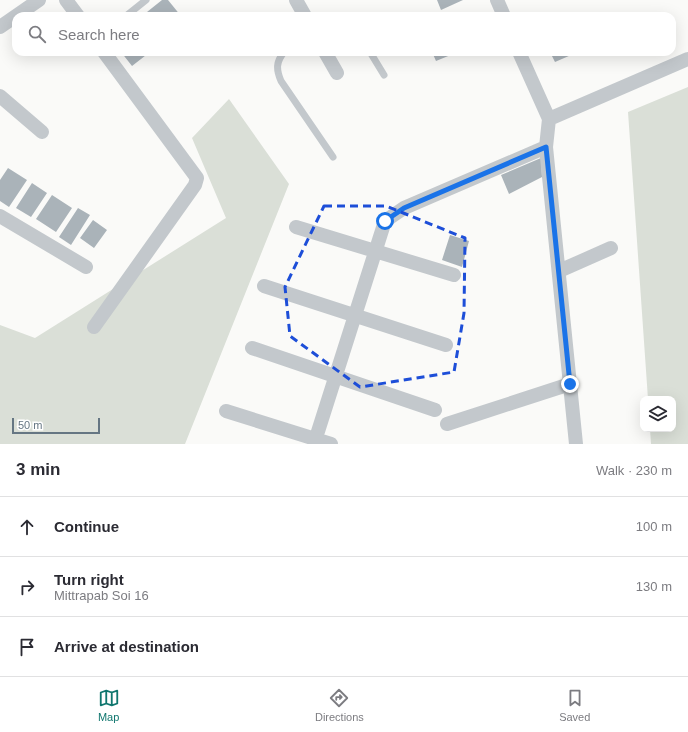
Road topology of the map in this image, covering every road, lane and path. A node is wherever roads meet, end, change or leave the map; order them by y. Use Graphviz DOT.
graph roads {
  1 [pos="39,0"];
  2 [pos="66,0"];
  3 [pos="146,0"];
  4 [pos="296,0"];
  5 [pos="497,0"];
  6 [pos="22,12"];
  7 [pos="75,12"];
  8 [pos="131,12"];
  9 [pos="303,12"];
  10 [pos="502,12"];
  11 [pos="12,19"];
  12 [pos="0,27"];
  13 [pos="107,56"];
  14 [pos="282,56"];
  15 [pos="327,56"];
  16 [pos="372,56"];
  17 [pos="522,56"];
  18 [pos="688,59"];
  19 [pos="337,73"];
  20 [pos="384,75"];
  21 [pos="0,96"];
  22 [pos="549,119"];
  23 [pos="42,132"];
  24 [pos="546,147"];
  25 [pos="333,157"];
  26 [pos="0,218"];
  27 [pos="296,227"];
  28 [pos="611,248"];
  29 [pos="377,251"];
  30 [pos="86,267"];
  31 [pos="559,271"];
  32 [pos="454,275"];
  33 [pos="264,286"];
  34 [pos="356,316"];
  35 [pos="94,328"];
  36 [pos="446,345"];
  37 [pos="252,348"];
  38 [pos="336,377"];
  39 [pos="570,384"];
  40 [pos="435,410"];
  41 [pos="226,411"];
  42 [pos="447,424"];
  43 [pos="314,442"];
  44 [pos="574,443"];
  45 [pos="331,444"];
  1 -- 6 [label="street"];
  2 -- 7 [label="street"];
  3 -- 8 [label="lane"];
  4 -- 9 [label="street"];
  5 -- 10 [label="street"];
  11 -- 12 [label="street"];
  13 -- 35 [label="street"];
  14 -- 25 [label="lane"];
  15 -- 19 [label="street"];
  16 -- 20 [label="lane"];
  17 -- 22 [label="street"];
  18 -- 22 [label="street"];
  21 -- 23 [label="street"];
  22 -- 24 [label="street"];
  24 -- 29 [label="street"];
  24 -- 31 [label="street"];
  26 -- 30 [label="street"];
  27 -- 29 [label="street"];
  28 -- 31 [label="street"];
  29 -- 32 [label="street"];
  29 -- 34 [label="street"];
  31 -- 39 [label="street"];
  33 -- 34 [label="street"];
  34 -- 36 [label="street"];
  34 -- 38 [label="street"];
  37 -- 38 [label="street"];
  38 -- 40 [label="street"];
  38 -- 43 [label="street"];
  39 -- 42 [label="street"];
  39 -- 44 [label="street"];
  41 -- 43 [label="street"];
  43 -- 45 [label="street"];
}
